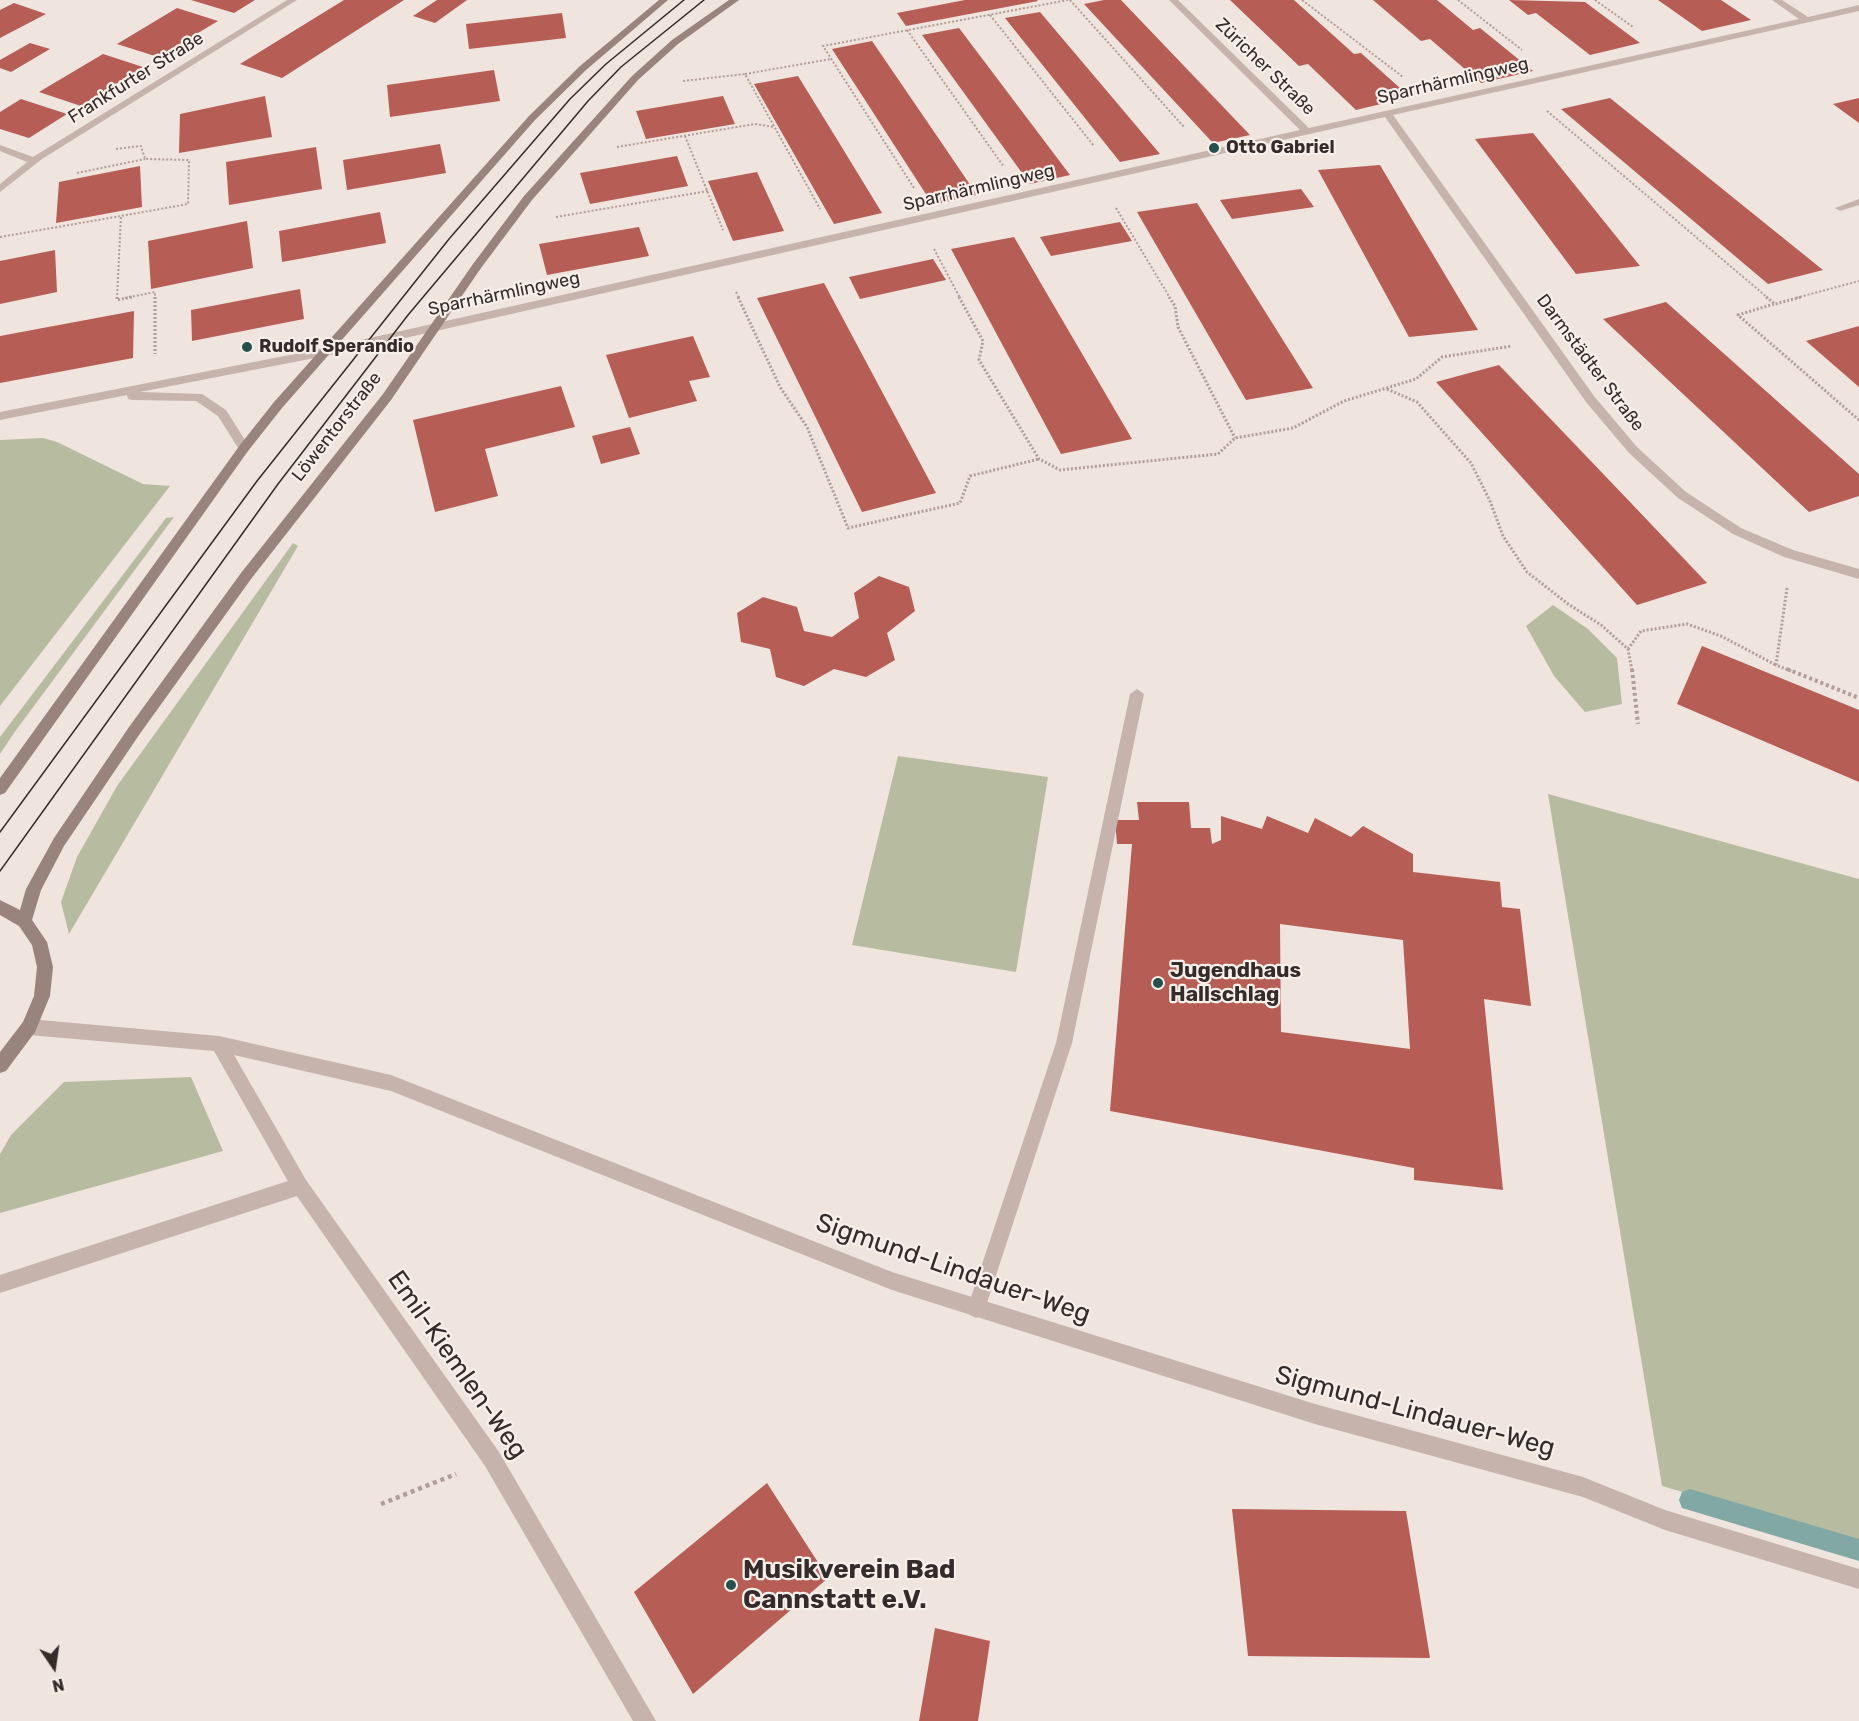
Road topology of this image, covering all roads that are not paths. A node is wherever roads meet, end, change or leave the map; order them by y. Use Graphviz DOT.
graph roads {
  1 [pos="293,0"];
  2 [pos="664,0"];
  3 [pos="735,0"];
  4 [pos="1173,0"];
  5 [pos="1776,0"];
  6 [pos="1856,11"];
  7 [pos="1807,20"];
  8 [pos="1387,114"];
  9 [pos="1307,132"];
  10 [pos="0,148"];
  11 [pos="34,161"];
  12 [pos="0,189"];
  13 [pos="1859,202"];
  14 [pos="1840,208"];
  15 [pos="434,327"];
  16 [pos="326,352"];
  17 [pos="105,395"];
  18 [pos="0,416"];
  19 [pos="244,448"];
  20 [pos="1859,574"];
  21 [pos="1137,694"];
  22 [pos="0,789"];
  23 [pos="0,907"];
  24 [pos="24,921"];
  25 [pos="29,1027"];
  26 [pos="219,1044"];
  27 [pos="0,1065"];
  28 [pos="300,1186"];
  29 [pos="0,1284"];
  30 [pos="976,1310"];
  31 [pos="1859,1579"];
  32 [pos="645,1721"];
  1 -- 11 [label="street, Frankfurter Straße"];
  2 -- 16 [label="main road"];
  3 -- 15 [label="main road, Löwentorstraße"];
  4 -- 9 [label="street, Züricher Straße"];
  5 -- 7 [label="street"];
  6 -- 7 [label="street, Sparrhärmlingweg"];
  7 -- 8 [label="street, Sparrhärmlingweg"];
  8 -- 9 [label="street, Sparrhärmlingweg"];
  8 -- 20 [label="street, Darmstädter Straße"];
  9 -- 15 [label="street, Sparrhärmlingweg"];
  10 -- 11 [label="street"];
  11 -- 12 [label="street, Frankfurter Straße"];
  13 -- 14 [label="street"];
  15 -- 16 [label="street, Sparrhärmlingweg"];
  15 -- 24 [label="main road, Löwentorstraße"];
  16 -- 17 [label="street, Sparrhärmlingweg"];
  16 -- 19 [label="main road"];
  17 -- 18 [label="street, Sparrhärmlingweg"];
  17 -- 19 [label="street, Sparrhärmlingweg"];
  19 -- 22 [label="main road"];
  21 -- 30 [label="street"];
  23 -- 24 [label="main road"];
  24 -- 25 [label="main road"];
  25 -- 26 [label="street, Sigmund-Lindauer-Weg"];
  25 -- 27 [label="main road"];
  26 -- 28 [label="street, Emil-Kiemlen-Weg"];
  26 -- 30 [label="street, Sigmund-Lindauer-Weg"];
  28 -- 29 [label="street"];
  28 -- 32 [label="street, Emil-Kiemlen-Weg"];
  30 -- 31 [label="street, Sigmund-Lindauer-Weg"];
}
